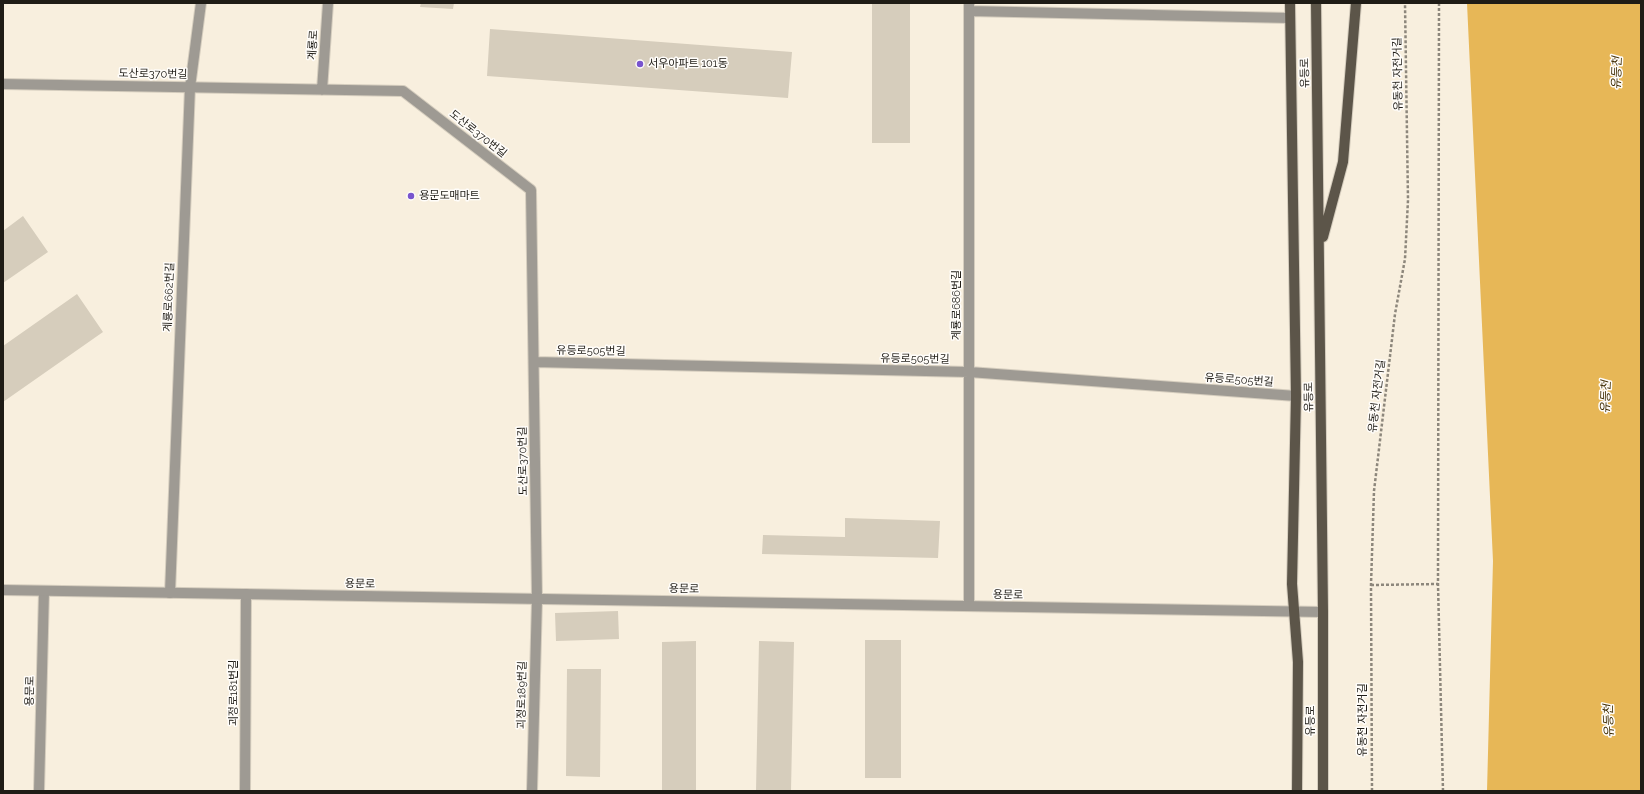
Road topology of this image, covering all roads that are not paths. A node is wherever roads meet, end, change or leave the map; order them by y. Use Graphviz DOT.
graph roads {
  1 [pos="201,3"];
  2 [pos="328,3"];
  3 [pos="1290,3"];
  4 [pos="1316,3"];
  5 [pos="1356,3"];
  6 [pos="969,7"];
  7 [pos="1290,18"];
  8 [pos="3,84"];
  9 [pos="190,87"];
  10 [pos="322,90"];
  11 [pos="1319,248"];
  12 [pos="534,362"];
  13 [pos="969,372"];
  14 [pos="1296,396"];
  15 [pos="3,590"];
  16 [pos="44,591"];
  17 [pos="170,593"];
  18 [pos="246,594"];
  19 [pos="537,599"];
  20 [pos="969,606"];
  21 [pos="1293,612"];
  22 [pos="1323,612"];
  23 [pos="39,791"];
  24 [pos="246,791"];
  25 [pos="532,791"];
  26 [pos="1297,791"];
  27 [pos="1322,791"];
  1 -- 9 [label="street, 계룡로662번길"];
  2 -- 10 [label="street, 계룡로"];
  3 -- 7 [label="main road, 유등로"];
  4 -- 11 [label="main road, 유등로"];
  5 -- 11 [label="main road"];
  6 -- 7 [label="street"];
  6 -- 13 [label="street, 계룡로686번길"];
  7 -- 14 [label="main road, 유등로"];
  8 -- 9 [label="street, 도산로370번길"];
  9 -- 10 [label="street, 도산로370번길"];
  9 -- 17 [label="street, 계룡로662번길"];
  10 -- 12 [label="street, 도산로370번길"];
  11 -- 22 [label="main road, 유등로"];
  12 -- 13 [label="street, 유등로505번길"];
  12 -- 19 [label="street, 도산로370번길"];
  13 -- 14 [label="street, 유등로505번길"];
  13 -- 20 [label="street, 계룡로686번길"];
  14 -- 21 [label="main road, 유등로"];
  15 -- 16 [label="street, 용문로"];
  16 -- 17 [label="street, 용문로"];
  16 -- 23 [label="street, 용문로"];
  17 -- 18 [label="street, 용문로"];
  18 -- 19 [label="street, 용문로"];
  18 -- 24 [label="street, 괴정로181번길"];
  19 -- 20 [label="street, 용문로"];
  19 -- 25 [label="street, 괴정로189번길"];
  20 -- 21 [label="street, 용문로"];
  21 -- 22 [label="street, 용문로"];
  21 -- 26 [label="main road, 유등로"];
  22 -- 27 [label="main road, 유등로"];
}
